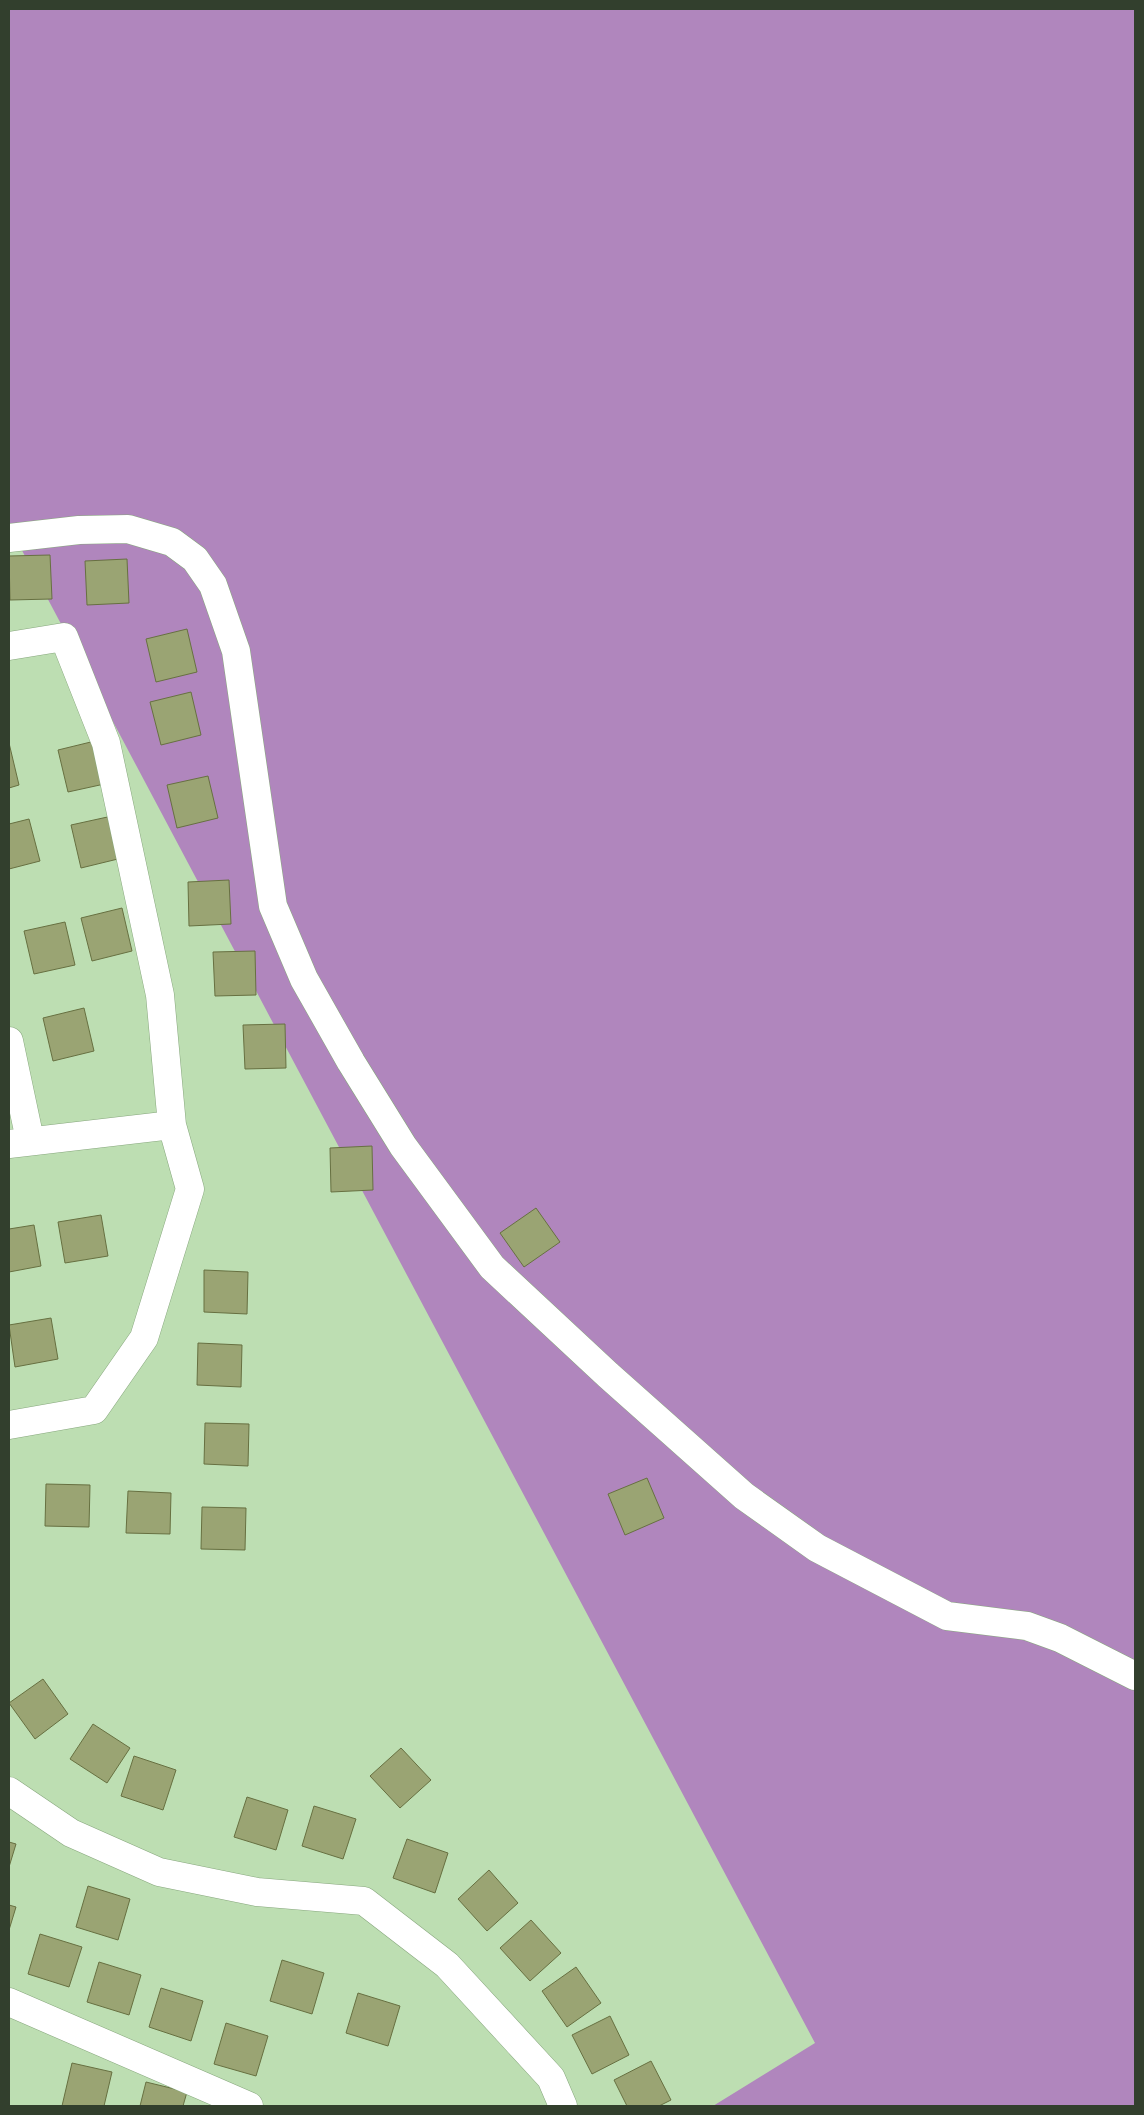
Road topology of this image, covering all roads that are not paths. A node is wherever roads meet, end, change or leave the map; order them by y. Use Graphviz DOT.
graph roads {
  1 [pos="9,538"];
  2 [pos="9,646"];
  3 [pos="9,1041"];
  4 [pos="172,1125"];
  5 [pos="19,1142"];
  6 [pos="9,1424"];
  7 [pos="1135,1676"];
  8 [pos="9,1791"];
  9 [pos="9,2002"];
  10 [pos="249,2106"];
  11 [pos="563,2106"];
  1 -- 7 [label="street"];
  2 -- 4 [label="street"];
  3 -- 5 [label="street"];
  4 -- 5 [label="street"];
  4 -- 6 [label="street"];
  8 -- 11 [label="street"];
  9 -- 10 [label="street"];
}
